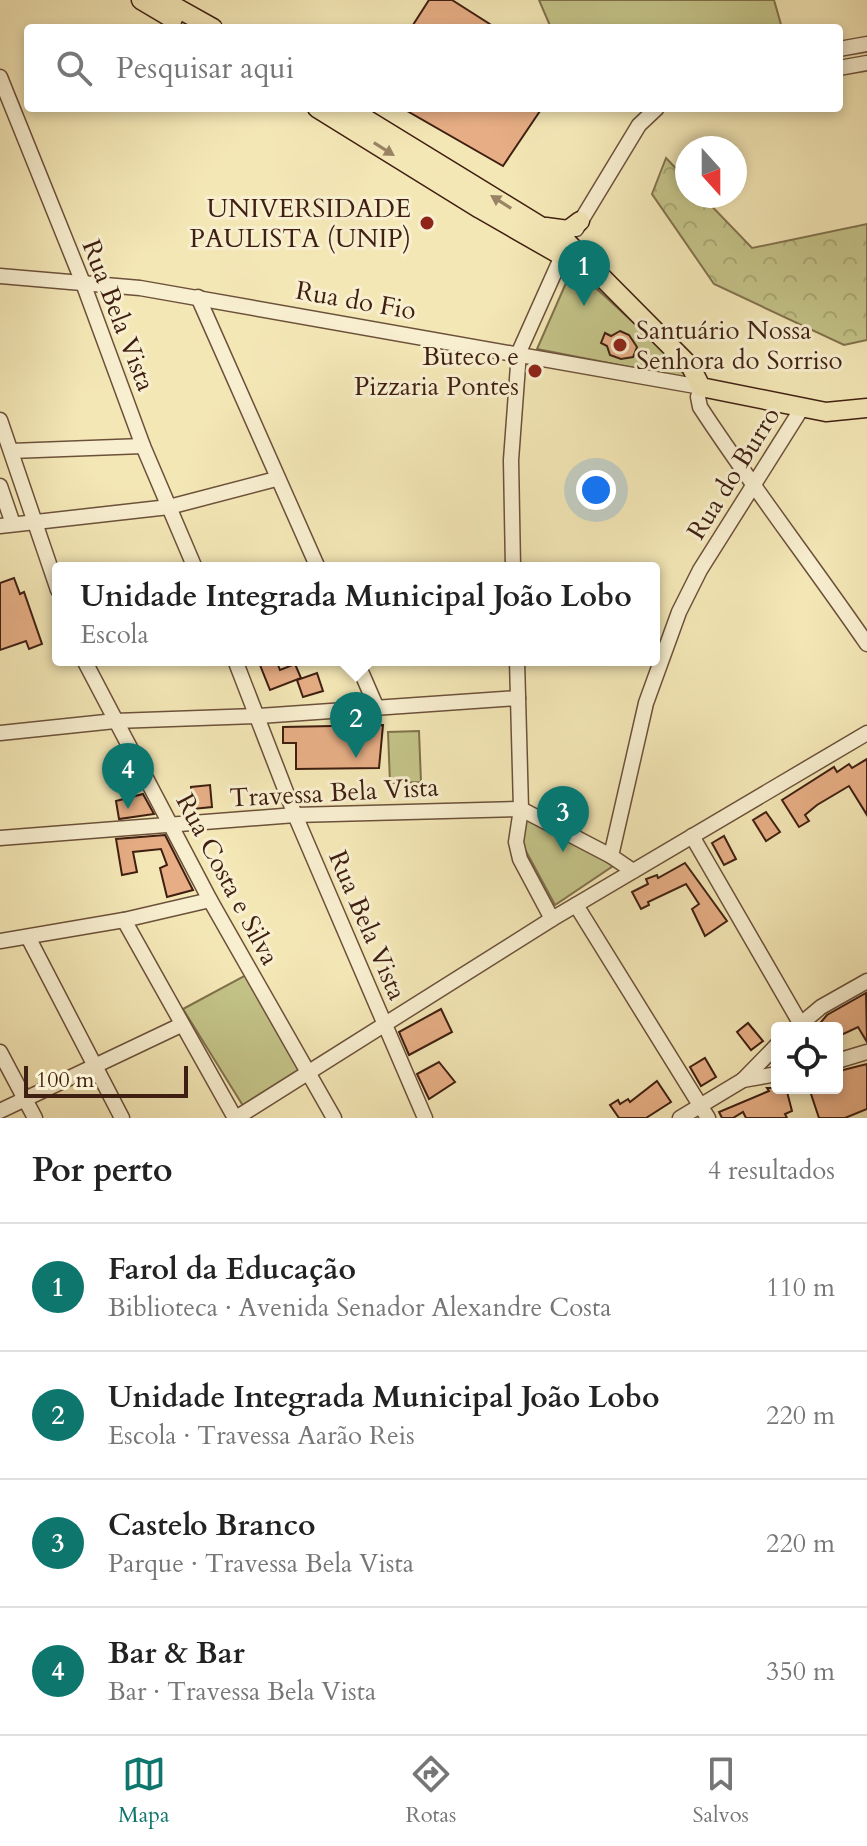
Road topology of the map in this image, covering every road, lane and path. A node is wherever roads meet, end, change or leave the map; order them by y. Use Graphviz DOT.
graph roads {
  1 [pos="141,0"];
  2 [pos="168,7"];
  3 [pos="184,24"];
  4 [pos="204,24"];
  5 [pos="867,44"];
  6 [pos="843,48"];
  7 [pos="867,63"];
  8 [pos="843,67"];
  9 [pos="0,77"];
  10 [pos="328,112"];
  11 [pos="355,112"];
  12 [pos="653,112"];
  13 [pos="580,221"];
  14 [pos="539,225"];
  15 [pos="565,249"];
  16 [pos="0,276"];
  17 [pos="83,283"];
  18 [pos="198,297"];
  19 [pos="519,352"];
  20 [pos="701,387"];
  21 [pos="802,408"];
  22 [pos="867,408"];
  23 [pos="826,412"];
  24 [pos="867,417"];
  25 [pos="0,420"];
  26 [pos="143,446"];
  27 [pos="11,451"];
  28 [pos="276,479"];
  29 [pos="0,486"];
  30 [pos="752,487"];
  31 [pos="169,507"];
  32 [pos="34,522"];
  33 [pos="6,525"];
  34 [pos="192,562"];
  35 [pos="315,562"];
  36 [pos="513,562"];
  37 [pos="52,573"];
  38 [pos="867,644"];
  39 [pos="660,660"];
  40 [pos="87,666"];
  41 [pos="238,666"];
  42 [pos="359,666"];
  43 [pos="517,666"];
  44 [pos="657,666"];
  45 [pos="518,698"];
  46 [pos="376,706"];
  47 [pos="259,716"];
  48 [pos="115,721"];
  49 [pos="0,733"];
  50 [pos="867,733"];
  51 [pos="521,809"];
  52 [pos="295,815"];
  53 [pos="172,825"];
  54 [pos="692,836"];
  55 [pos="0,838"];
  56 [pos="611,856"];
  57 [pos="633,871"];
  58 [pos="210,900"];
  59 [pos="576,905"];
  60 [pos="552,919"];
  61 [pos="124,920"];
  62 [pos="28,937"];
  63 [pos="0,941"];
  64 [pos="867,981"];
  65 [pos="797,1022"];
  66 [pos="806,1022"];
  67 [pos="181,1025"];
  68 [pos="384,1025"];
  69 [pos="771,1051"];
  70 [pos="0,1052"];
  71 [pos="867,1052"];
  72 [pos="843,1059"];
  73 [pos="96,1066"];
  74 [pos="309,1072"];
  75 [pos="771,1075"];
  76 [pos="743,1080"];
  77 [pos="25,1100"];
  78 [pos="700,1105"];
  79 [pos="0,1111"];
  80 [pos="35,1118"];
  81 [pos="122,1118"];
  82 [pos="236,1118"];
  83 [pos="334,1118"];
  84 [pos="425,1118"];
  85 [pos="680,1118"];
  86 [pos="708,1118"];
  1 -- 2 [label="main road"];
  2 -- 3 [label="main road"];
  2 -- 4 [label="main road"];
  5 -- 6 [label="street"];
  7 -- 8 [label="street"];
  9 -- 17 [label="street, Rua Bela Vista"];
  10 -- 15 [label="main road, one-way"];
  14 -- 11 [label="main road, one-way"];
  12 -- 13 [label="street"];
  13 -- 14 [label="main road"];
  13 -- 15 [label="street"];
  14 -- 15 [label="main road"];
  15 -- 19 [label="street"];
  15 -- 20 [label="main road"];
  16 -- 17 [label="street, Rua do Fio"];
  17 -- 18 [label="street, Rua do Fio"];
  17 -- 26 [label="street, Rua Bela Vista"];
  18 -- 19 [label="street, Rua do Fio"];
  18 -- 28 [label="street"];
  19 -- 20 [label="street, Rua do Fio"];
  19 -- 36 [label="street"];
  20 -- 21 [label="main road"];
  20 -- 30 [label="street"];
  21 -- 23 [label="main road"];
  21 -- 30 [label="street, Rua do Burro"];
  22 -- 23 [label="main road"];
  23 -- 24 [label="main road"];
  25 -- 27 [label="street"];
  26 -- 27 [label="street"];
  26 -- 31 [label="street, Rua Bela Vista"];
  27 -- 32 [label="street"];
  28 -- 31 [label="street"];
  28 -- 35 [label="street"];
  29 -- 33 [label="street"];
  30 -- 38 [label="street"];
  30 -- 39 [label="street, Rua do Burro"];
  31 -- 32 [label="street"];
  31 -- 34 [label="street, Rua Bela Vista"];
  32 -- 33 [label="street"];
  32 -- 37 [label="street"];
  40 -- 48 [label="street, Rua Costa e Silva"];
  41 -- 47 [label="street, Rua Bela Vista"];
  42 -- 46 [label="street"];
  43 -- 45 [label="street"];
  44 -- 56 [label="street, Rua do Burro"];
  45 -- 46 [label="street"];
  45 -- 51 [label="street"];
  46 -- 47 [label="street"];
  47 -- 48 [label="street"];
  47 -- 52 [label="street, Rua Bela Vista"];
  48 -- 49 [label="street"];
  48 -- 53 [label="street, Rua Costa e Silva"];
  50 -- 54 [label="street"];
  51 -- 52 [label="street, Travessa Bela Vista"];
  51 -- 56 [label="street, Travessa Bela Vista"];
  51 -- 60 [label="street"];
  52 -- 53 [label="street, Travessa Bela Vista"];
  52 -- 68 [label="street, Rua Bela Vista"];
  53 -- 55 [label="street, Travessa Bela Vista"];
  53 -- 58 [label="street, Rua Costa e Silva"];
  54 -- 57 [label="street"];
  54 -- 65 [label="street"];
  56 -- 57 [label="street"];
  57 -- 59 [label="street"];
  58 -- 61 [label="street"];
  58 -- 74 [label="street, Rua Costa e Silva"];
  59 -- 60 [label="street"];
  59 -- 78 [label="street"];
  60 -- 68 [label="street"];
  61 -- 62 [label="street"];
  61 -- 67 [label="street"];
  62 -- 63 [label="street"];
  62 -- 73 [label="street"];
  64 -- 66 [label="street"];
  67 -- 73 [label="street"];
  67 -- 82 [label="street"];
  68 -- 74 [label="street"];
  68 -- 84 [label="street, Rua Bela Vista"];
  69 -- 76 [label="street"];
  70 -- 77 [label="street"];
  71 -- 72 [label="street"];
  73 -- 77 [label="street"];
  73 -- 81 [label="street"];
  74 -- 82 [label="street"];
  74 -- 83 [label="street, Rua Costa e Silva"];
  75 -- 76 [label="street"];
  76 -- 78 [label="street"];
  77 -- 79 [label="street"];
  77 -- 80 [label="street"];
  78 -- 85 [label="street"];
  78 -- 86 [label="street"];
}
